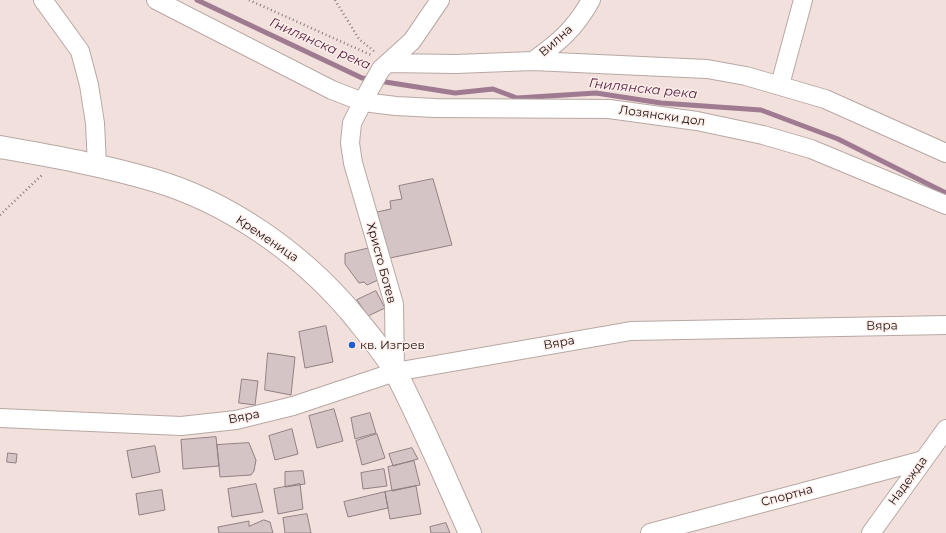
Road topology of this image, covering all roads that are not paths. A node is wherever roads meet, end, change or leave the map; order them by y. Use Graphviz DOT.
graph roads {
  1 [pos="43,0"];
  2 [pos="156,0"];
  3 [pos="440,0"];
  4 [pos="591,0"];
  5 [pos="803,0"];
  6 [pos="533,61"];
  7 [pos="384,66"];
  8 [pos="780,85"];
  9 [pos="365,97"];
  10 [pos="0,147"];
  11 [pos="946,153"];
  12 [pos="97,166"];
  13 [pos="946,205"];
  14 [pos="946,325"];
  15 [pos="395,372"];
  16 [pos="0,418"];
  17 [pos="946,429"];
  18 [pos="924,460"];
  19 [pos="470,533"];
  20 [pos="650,533"];
  21 [pos="871,533"];
  1 -- 12 [label="street"];
  2 -- 9 [label="street, Лозянски дол"];
  3 -- 7 [label="street, Христо Ботев"];
  4 -- 6 [label="street, Вилна"];
  5 -- 8 [label="street"];
  6 -- 7 [label="street"];
  6 -- 8 [label="street"];
  7 -- 9 [label="street, Христо Ботев"];
  8 -- 11 [label="street"];
  9 -- 13 [label="street, Лозянски дол"];
  9 -- 15 [label="street, Христо Ботев"];
  10 -- 12 [label="street, Кременица"];
  12 -- 15 [label="street, Кременица"];
  14 -- 15 [label="street, Вяра"];
  15 -- 16 [label="street, Вяра"];
  15 -- 19 [label="street, Христо Ботев"];
  17 -- 18 [label="street, Надежда"];
  18 -- 20 [label="street, Спортна"];
  18 -- 21 [label="street, Надежда"];
}
